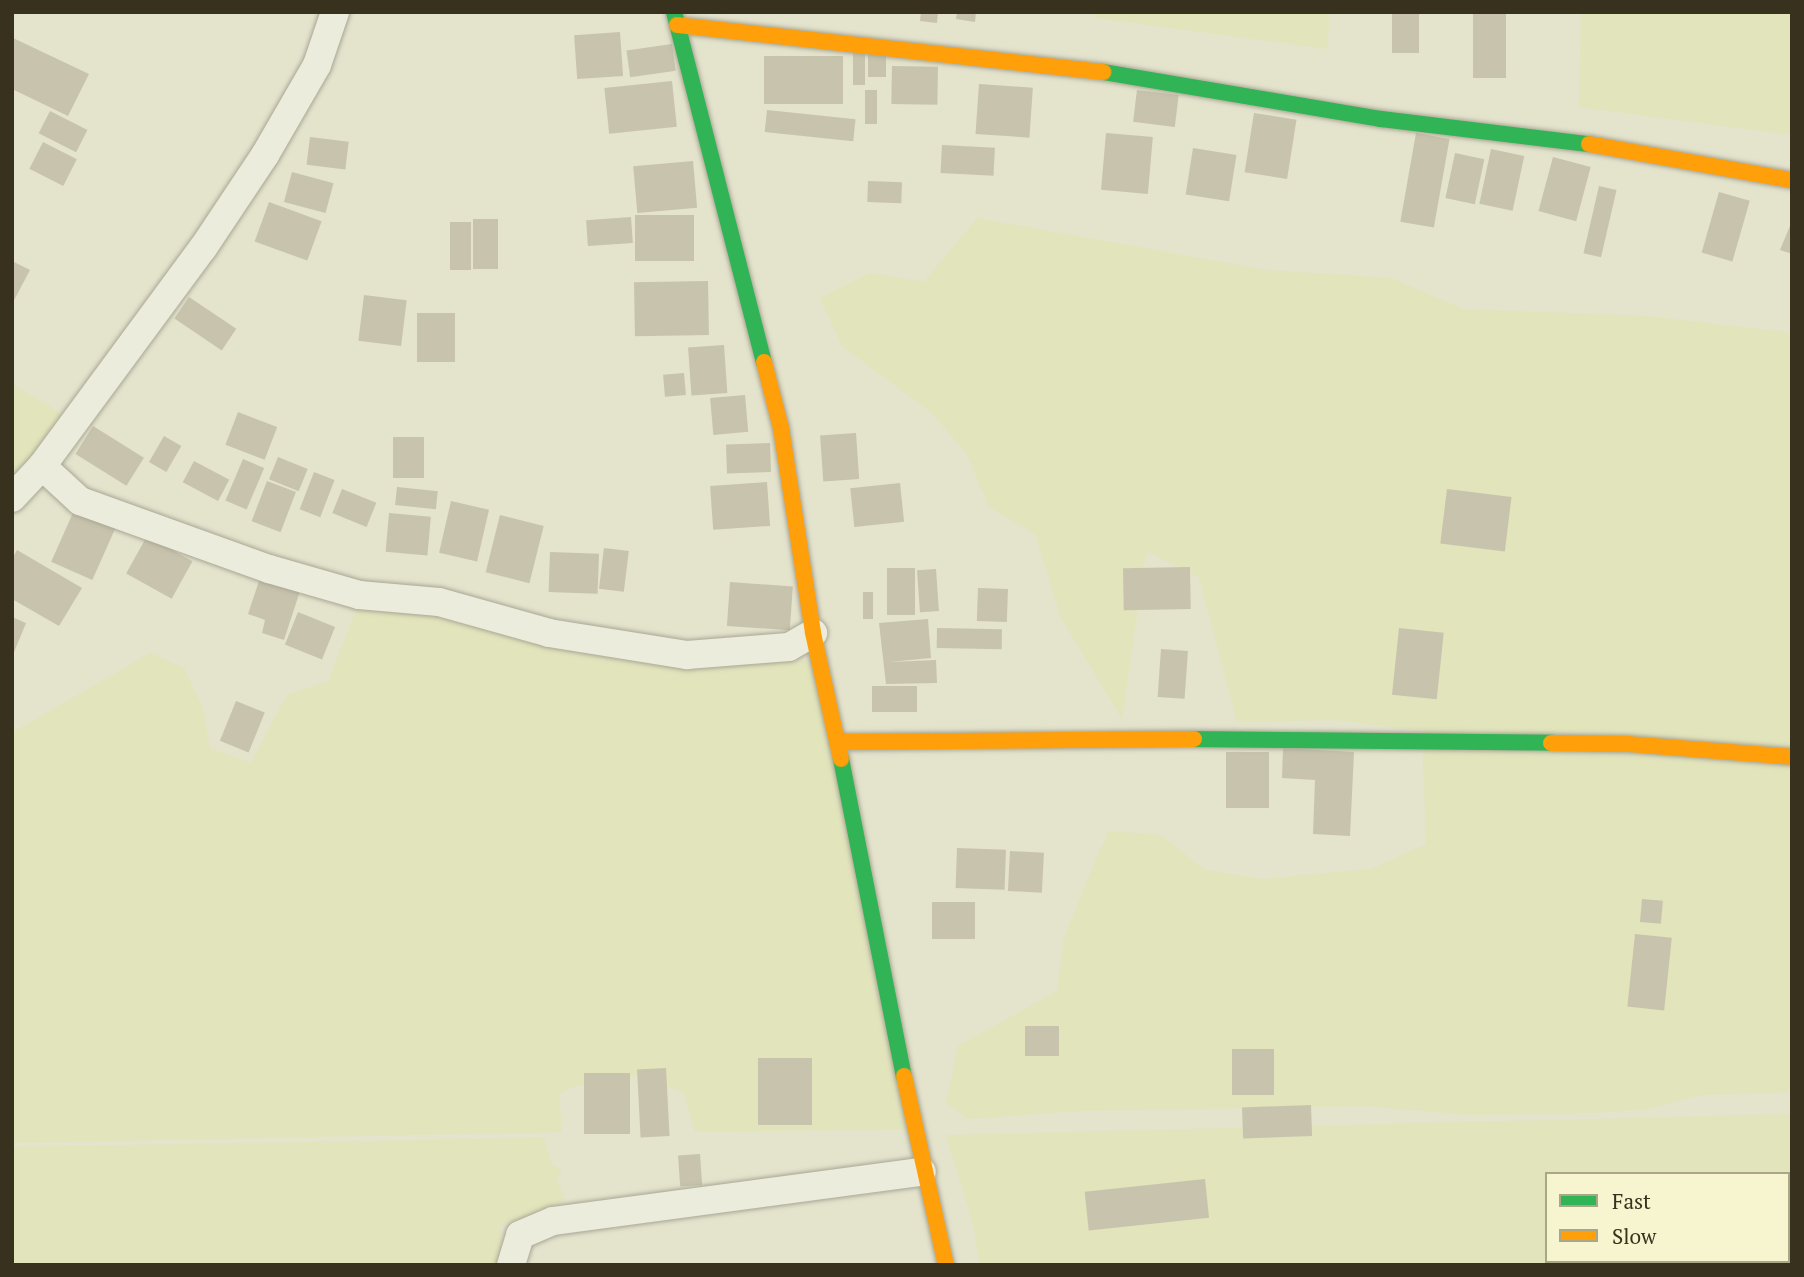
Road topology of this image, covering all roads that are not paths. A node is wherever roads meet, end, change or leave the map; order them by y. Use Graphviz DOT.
graph roads {
  1 [pos="335,12"];
  2 [pos="676,18"];
  3 [pos="1792,180"];
  4 [pos="42,466"];
  5 [pos="12,498"];
  6 [pos="813,633"];
  7 [pos="837,742"];
  8 [pos="1792,757"];
  9 [pos="922,1172"];
  10 [pos="511,1265"];
  11 [pos="946,1265"];
  1 -- 4 [label="street"];
  2 -- 3 [label="street"];
  2 -- 6 [label="street"];
  4 -- 5 [label="street"];
  4 -- 6 [label="street"];
  6 -- 7 [label="street"];
  7 -- 8 [label="street"];
  7 -- 9 [label="street"];
  9 -- 10 [label="street"];
  9 -- 11 [label="street"];
}
